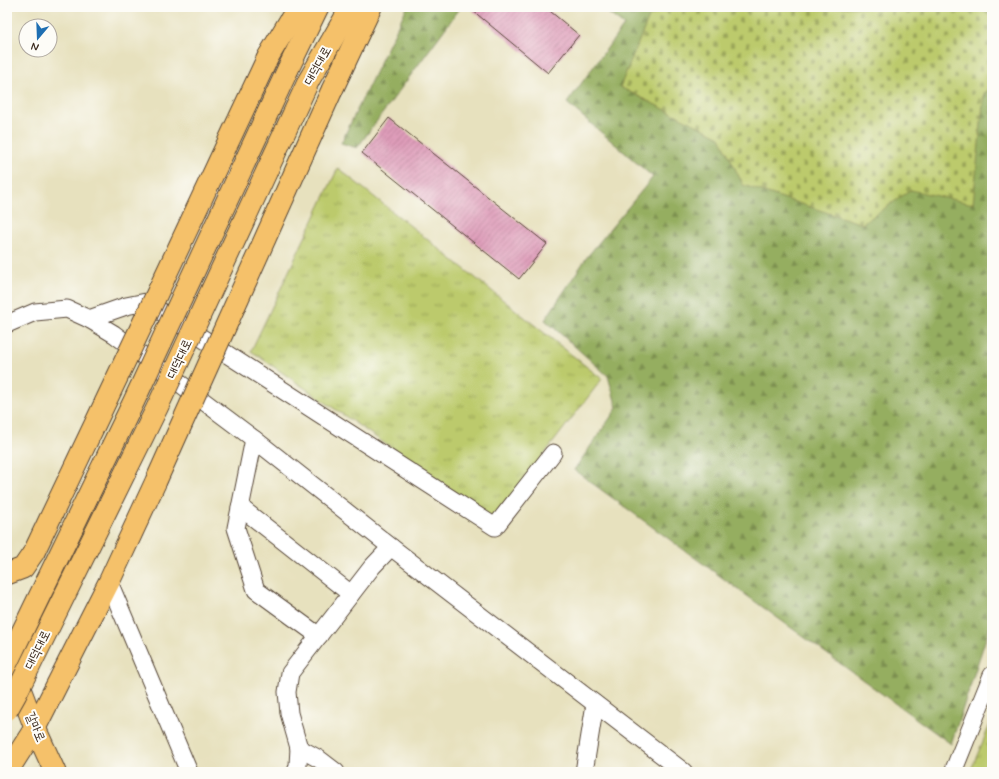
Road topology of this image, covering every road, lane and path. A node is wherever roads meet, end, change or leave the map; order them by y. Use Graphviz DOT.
graph roads {
  1 [pos="298,7"];
  2 [pos="318,7"];
  3 [pos="351,7"];
  4 [pos="371,7"];
  5 [pos="89,319"];
  6 [pos="7,324"];
  7 [pos="254,439"];
  8 [pos="553,453"];
  9 [pos="240,508"];
  10 [pos="391,547"];
  11 [pos="7,574"];
  12 [pos="109,582"];
  13 [pos="351,594"];
  14 [pos="319,636"];
  15 [pos="7,659"];
  16 [pos="7,663"];
  17 [pos="992,675"];
  18 [pos="595,704"];
  19 [pos="7,710"];
  20 [pos="35,728"];
  21 [pos="298,748"];
  22 [pos="7,772"];
  23 [pos="55,772"];
  24 [pos="189,772"];
  25 [pos="296,772"];
  26 [pos="336,772"];
  27 [pos="584,772"];
  28 [pos="684,772"];
  29 [pos="953,772"];
  1 -- 11 [label="main road, bridge"];
  2 -- 16 [label="main road, 대덕대로, bridge"];
  3 -- 19 [label="main road, 대덕대로, bridge"];
  4 -- 12 [label="main road, bridge"];
  5 -- 6 [label="street"];
  5 -- 7 [label="street"];
  5 -- 8 [label="street"];
  7 -- 9 [label="street"];
  7 -- 10 [label="street"];
  9 -- 13 [label="street"];
  9 -- 14 [label="street"];
  10 -- 13 [label="street"];
  10 -- 18 [label="street"];
  12 -- 20 [label="main road"];
  12 -- 24 [label="street"];
  13 -- 14 [label="street"];
  14 -- 21 [label="street"];
  15 -- 20 [label="main road, 갈마로"];
  17 -- 29 [label="street"];
  18 -- 27 [label="street"];
  18 -- 28 [label="street"];
  20 -- 22 [label="main road"];
  20 -- 23 [label="main road, 갈마로"];
  21 -- 25 [label="street"];
  21 -- 26 [label="street"];
}
